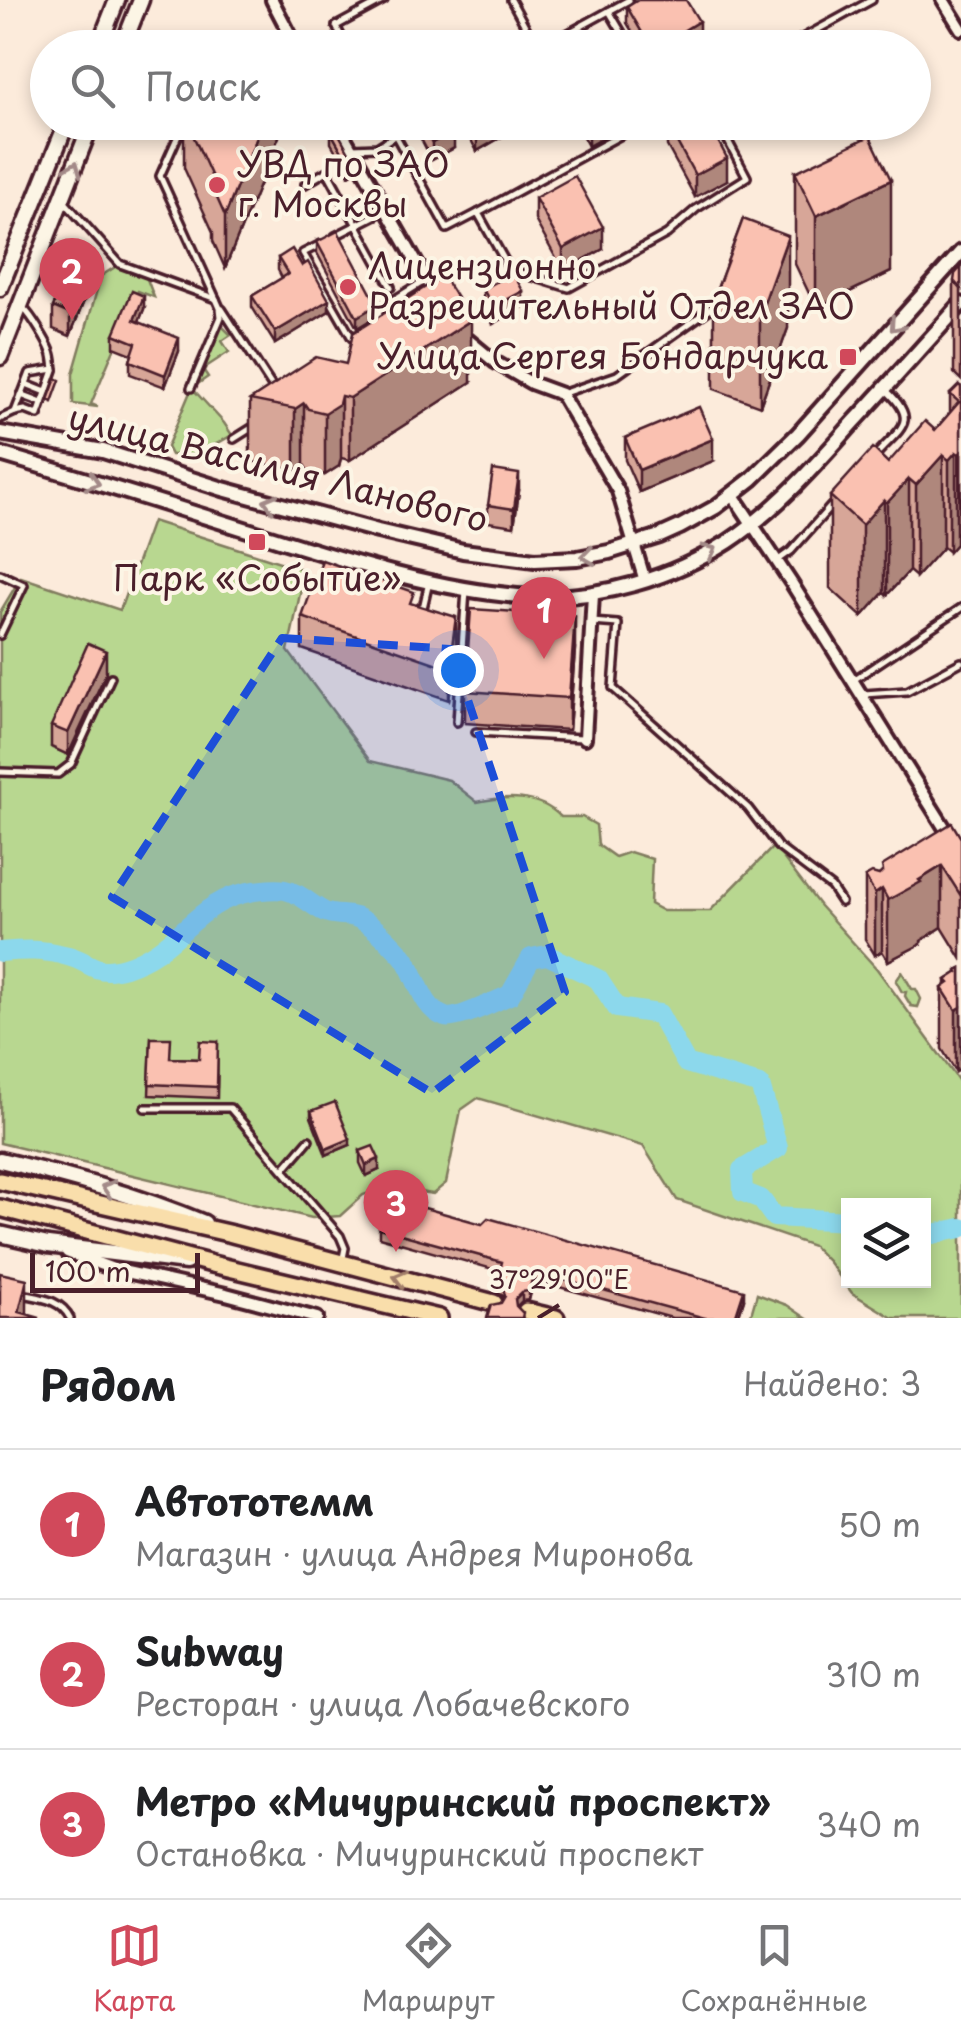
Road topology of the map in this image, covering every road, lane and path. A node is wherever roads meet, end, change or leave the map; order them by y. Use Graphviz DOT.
graph roads {
  1 [pos="118,0"];
  2 [pos="141,0"];
  3 [pos="272,0"];
  4 [pos="384,0"];
  5 [pos="511,0"];
  6 [pos="628,0"];
  7 [pos="872,0"];
  8 [pos="942,0"];
  9 [pos="609,11"];
  10 [pos="961,29"];
  11 [pos="106,30"];
  12 [pos="129,30"];
  13 [pos="287,30"];
  14 [pos="338,30"];
  15 [pos="528,30"];
  16 [pos="573,30"];
  17 [pos="620,30"];
  18 [pos="817,30"];
  19 [pos="61,140"];
  20 [pos="85,140"];
  21 [pos="176,140"];
  22 [pos="347,140"];
  23 [pos="390,140"];
  24 [pos="398,140"];
  25 [pos="613,140"];
  26 [pos="727,140"];
  27 [pos="352,148"];
  28 [pos="305,184"];
  29 [pos="62,198"];
  30 [pos="386,210"];
  31 [pos="478,213"];
  32 [pos="358,224"];
  33 [pos="961,252"];
  34 [pos="426,280"];
  35 [pos="391,287"];
  36 [pos="0,288"];
  37 [pos="216,299"];
  38 [pos="722,301"];
  39 [pos="961,304"];
  40 [pos="20,305"];
  41 [pos="220,308"];
  42 [pos="444,311"];
  43 [pos="378,322"];
  44 [pos="452,326"];
  45 [pos="365,330"];
  46 [pos="0,357"];
  47 [pos="54,369"];
  48 [pos="26,384"];
  49 [pos="192,388"];
  50 [pos="274,388"];
  51 [pos="885,388"];
  52 [pos="46,392"];
  53 [pos="561,394"];
  54 [pos="22,395"];
  55 [pos="42,403"];
  56 [pos="14,412"];
  57 [pos="0,419"];
  58 [pos="260,422"];
  59 [pos="0,433"];
  60 [pos="234,439"];
  61 [pos="0,454"];
  62 [pos="871,461"];
  63 [pos="733,495"];
  64 [pos="840,496"];
  65 [pos="752,524"];
  66 [pos="634,546"];
  67 [pos="777,561"];
  68 [pos="0,574"];
  69 [pos="430,580"];
  70 [pos="645,580"];
  71 [pos="466,589"];
  72 [pos="593,594"];
  73 [pos="406,603"];
  74 [pos="961,608"];
  75 [pos="592,622"];
  76 [pos="0,635"];
  77 [pos="961,662"];
  78 [pos="111,677"];
  79 [pos="852,680"];
  80 [pos="861,694"];
  81 [pos="457,722"];
  82 [pos="476,732"];
  83 [pos="585,738"];
  84 [pos="0,772"];
  85 [pos="961,854"];
  86 [pos="841,902"];
  87 [pos="145,1108"];
  88 [pos="309,1140"];
  89 [pos="0,1160"];
  90 [pos="284,1169"];
  91 [pos="0,1182"];
  92 [pos="0,1208"];
  93 [pos="0,1234"];
  94 [pos="232,1234"];
  95 [pos="48,1245"];
  96 [pos="342,1263"];
  97 [pos="212,1264"];
  98 [pos="19,1293"];
  99 [pos="494,1303"];
  100 [pos="526,1311"];
  101 [pos="70,1318"];
  102 [pos="317,1318"];
  103 [pos="439,1318"];
  104 [pos="556,1318"];
  1 -- 11 [label="main road"];
  2 -- 12 [label="main road"];
  3 -- 13 [label="street"];
  4 -- 14 [label="lane"];
  5 -- 15 [label="lane"];
  6 -- 9 [label="lane"];
  7 -- 18 [label="lane"];
  8 -- 10 [label="street"];
  9 -- 16 [label="lane"];
  9 -- 17 [label="lane"];
  19 -- 36 [label="main road"];
  29 -- 20 [label="main road, one-way"];
  21 -- 37 [label="lane"];
  22 -- 27 [label="street"];
  23 -- 27 [label="lane"];
  24 -- 31 [label="lane"];
  25 -- 31 [label="lane"];
  26 -- 31 [label="lane"];
  27 -- 30 [label="street"];
  28 -- 32 [label="lane"];
  29 -- 37 [label="lane"];
  29 -- 40 [label="main road"];
  30 -- 32 [label="lane"];
  30 -- 34 [label="street"];
  32 -- 35 [label="lane"];
  32 -- 45 [label="lane"];
  33 -- 63 [label="street, улица Василия Ланового, one-way"];
  34 -- 42 [label="street"];
  34 -- 43 [label="lane"];
  37 -- 41 [label="lane"];
  38 -- 53 [label="lane"];
  39 -- 51 [label="street, улица Василия Ланового"];
  40 -- 46 [label="main road"];
  40 -- 47 [label="lane"];
  41 -- 49 [label="lane"];
  41 -- 50 [label="lane"];
  44 -- 53 [label="street"];
  47 -- 48 [label="lane"];
  47 -- 52 [label="lane"];
  48 -- 52 [label="lane"];
  48 -- 54 [label="lane"];
  51 -- 62 [label="lane"];
  51 -- 65 [label="street, улица Василия Ланового"];
  52 -- 55 [label="lane"];
  53 -- 66 [label="street"];
  54 -- 55 [label="lane"];
  54 -- 56 [label="lane"];
  55 -- 56 [label="lane"];
  56 -- 57 [label="lane"];
  58 -- 60 [label="lane"];
  66 -- 59 [label="street, улица Василия Ланового, one-way"];
  61 -- 69 [label="street, улица Василия Ланового, one-way"];
  63 -- 65 [label="street"];
  63 -- 66 [label="street, улица Василия Ланового"];
  64 -- 67 [label="lane"];
  65 -- 67 [label="street"];
  70 -- 65 [label="street, улица Василия Ланового, one-way"];
  66 -- 70 [label="street"];
  67 -- 79 [label="street"];
  68 -- 76 [label="lane"];
  69 -- 71 [label="street, улица Василия Ланового"];
  69 -- 73 [label="lane"];
  70 -- 72 [label="street, улица Василия Ланового"];
  71 -- 72 [label="street, улица Василия Ланового"];
  71 -- 81 [label="lane"];
  72 -- 75 [label="street"];
  74 -- 79 [label="lane"];
  75 -- 83 [label="street"];
  75 -- 86 [label="lane"];
  77 -- 80 [label="lane"];
  78 -- 84 [label="lane"];
  79 -- 80 [label="street"];
  80 -- 85 [label="street"];
  82 -- 83 [label="lane"];
  87 -- 90 [label="lane"];
  88 -- 90 [label="lane"];
  94 -- 89 [label="main road, one-way"];
  90 -- 96 [label="lane"];
  91 -- 94 [label="main road"];
  92 -- 97 [label="main road"];
  93 -- 95 [label="main road"];
  94 -- 96 [label="main road"];
  95 -- 97 [label="main road"];
  95 -- 102 [label="street"];
  99 -- 96 [label="main road, one-way"];
  97 -- 103 [label="main road"];
  98 -- 101 [label="lane"];
  100 -- 104 [label="main road"];
}
